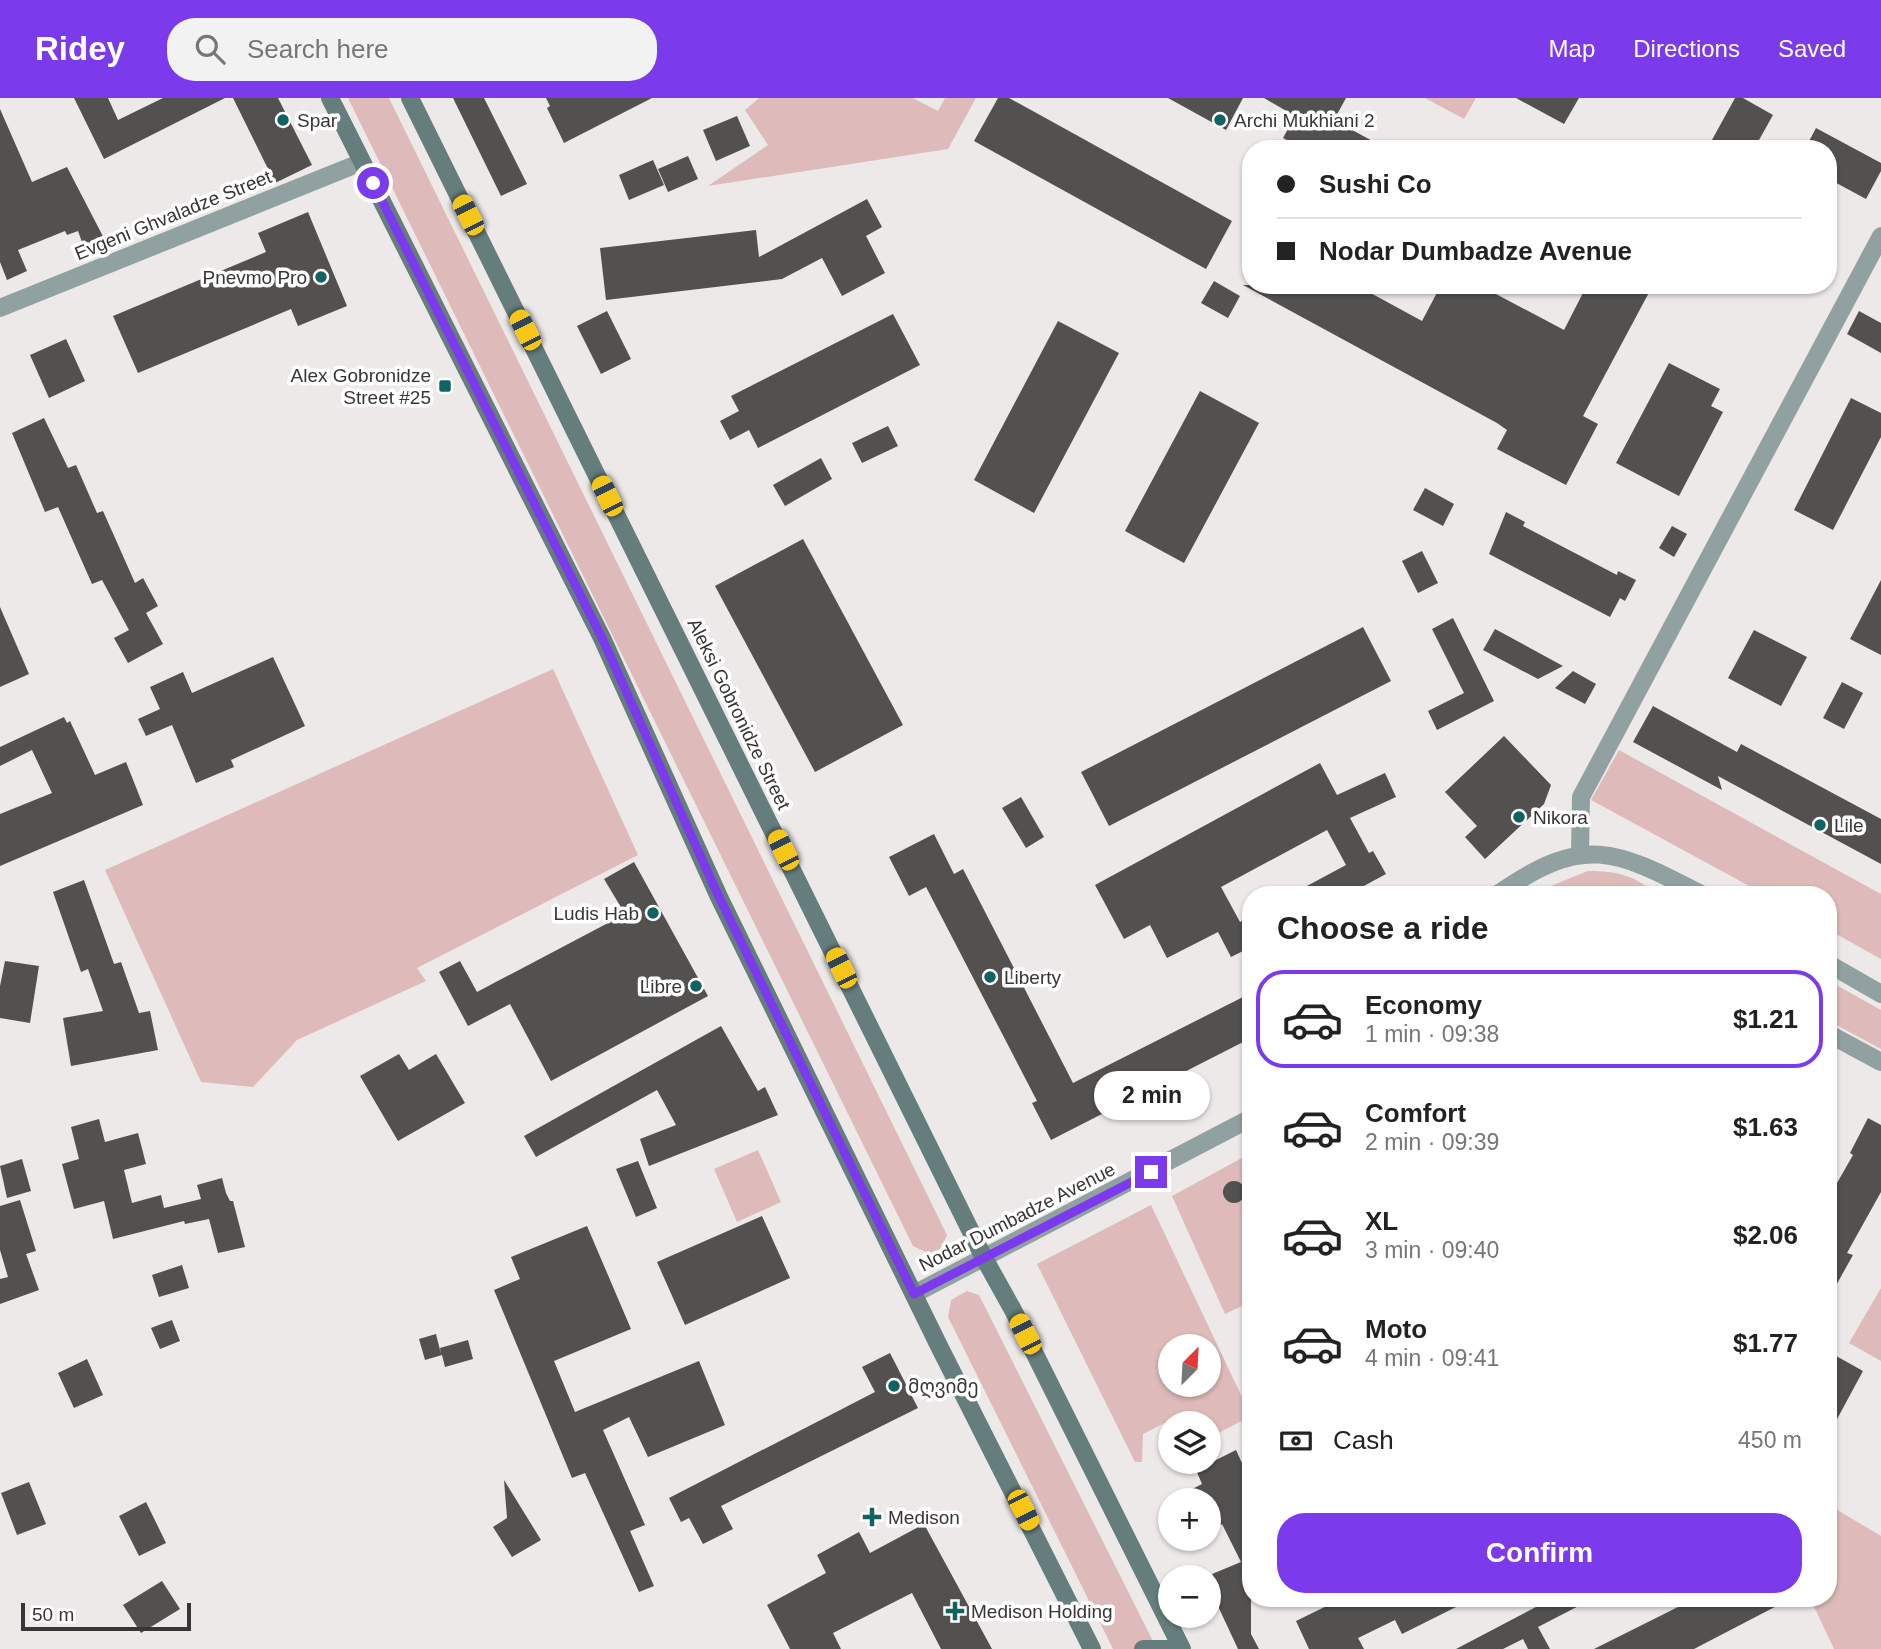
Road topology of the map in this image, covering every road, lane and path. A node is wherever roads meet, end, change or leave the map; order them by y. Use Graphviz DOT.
graph roads {
  1 [pos="330,98"];
  2 [pos="410,98"];
  3 [pos="362,162"];
  4 [pos="1881,236"];
  5 [pos="0,308"];
  6 [pos="1580,853"];
  7 [pos="1668,877"];
  8 [pos="1509,886"];
  9 [pos="1672,886"];
  10 [pos="1685,886"];
  11 [pos="1837,969"];
  12 [pos="1881,994"];
  13 [pos="1837,1038"];
  14 [pos="1881,1062"];
  15 [pos="1242,1123"];
  16 [pos="984,1258"];
  17 [pos="914,1294"];
  18 [pos="1092,1649"];
  19 [pos="1143,1649"];
  20 [pos="1171,1649"];
  21 [pos="1182,1649"];
  1 -- 3 [label="main road"];
  2 -- 16 [label="main road, Aleksi Gobronidze Street"];
  3 -- 5 [label="street, Evgeni Ghvaladze Street"];
  3 -- 17 [label="main road"];
  4 -- 6 [label="street"];
  6 -- 7 [label="street"];
  6 -- 8 [label="street"];
  7 -- 9 [label="street"];
  7 -- 10 [label="street"];
  11 -- 12 [label="street"];
  13 -- 14 [label="street"];
  15 -- 16 [label="street, Nodar Dumbadze Avenue"];
  16 -- 17 [label="street, Nodar Dumbadze Avenue"];
  16 -- 21 [label="main road, Aleksi Gobronidze Street"];
  17 -- 18 [label="main road"];
  19 -- 20 [label="main road"];
}
